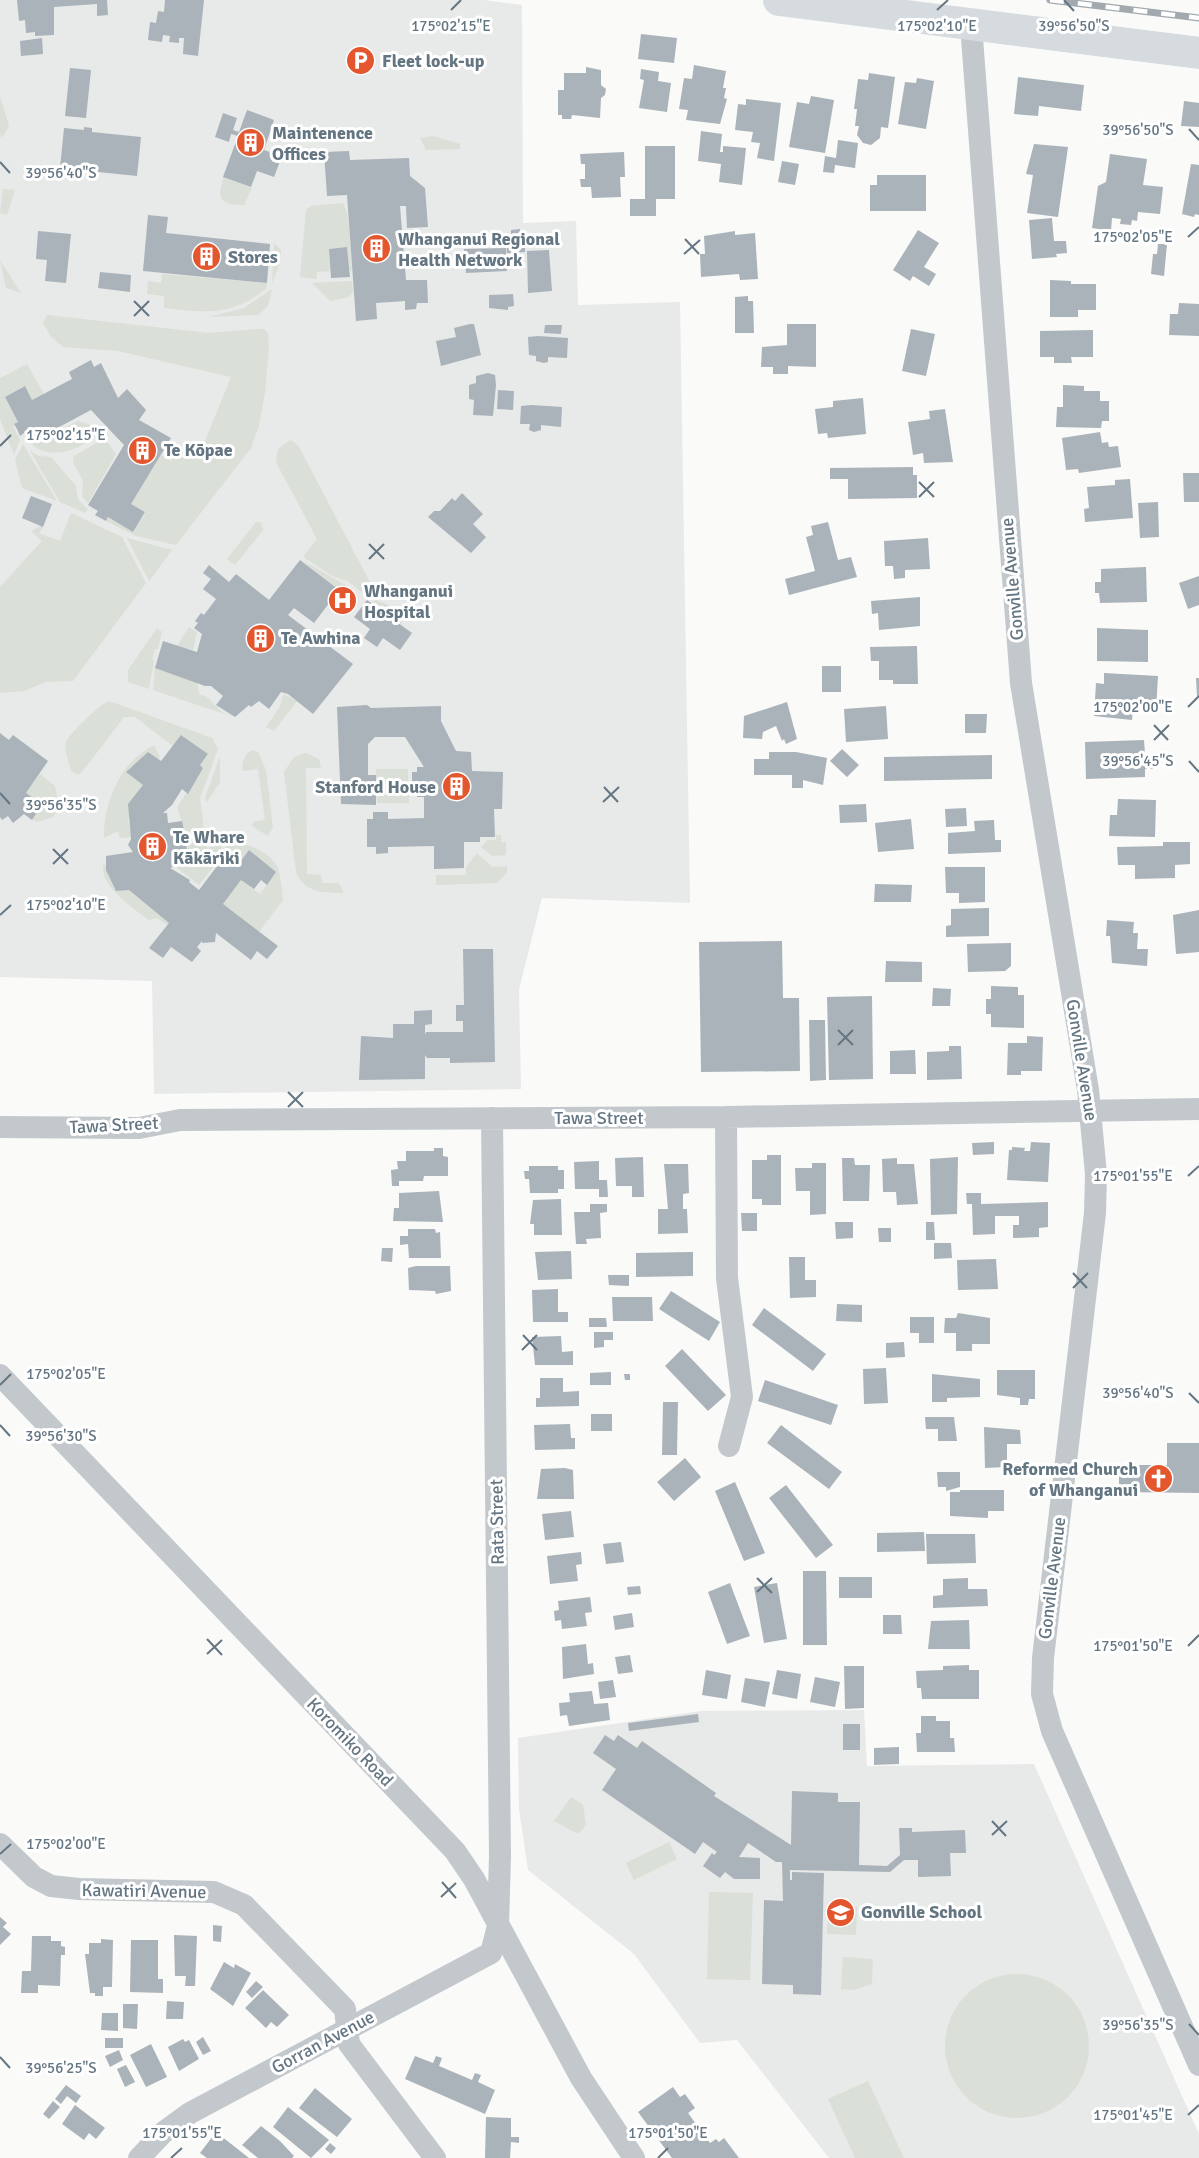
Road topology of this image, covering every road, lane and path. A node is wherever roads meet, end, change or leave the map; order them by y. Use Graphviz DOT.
graph roads {
  1 [pos="779,0"];
  2 [pos="971,25"];
  3 [pos="1199,53"];
  4 [pos="1199,1109"];
  5 [pos="1091,1112"];
  6 [pos="726,1117"];
  7 [pos="492,1118"];
  8 [pos="0,1127"];
  9 [pos="0,1375"];
  10 [pos="729,1446"];
  11 [pos="0,1844"];
  12 [pos="498,1926"];
  13 [pos="347,2028"];
  14 [pos="1199,2065"];
  15 [pos="139,2158"];
  16 [pos="435,2158"];
  17 [pos="634,2158"];
  1 -- 2 [label="main road"];
  2 -- 3 [label="main road"];
  2 -- 5 [label="street, Gonville Avenue"];
  4 -- 5 [label="street, Tawa Street"];
  5 -- 6 [label="street, Tawa Street"];
  5 -- 14 [label="street, Gonville Avenue"];
  6 -- 7 [label="street, Tawa Street"];
  6 -- 10 [label="street"];
  7 -- 8 [label="street, Tawa Street"];
  7 -- 12 [label="street, Rata Street"];
  9 -- 12 [label="street, Koromiko Road"];
  11 -- 13 [label="street, Kawatiri Avenue"];
  12 -- 13 [label="street, Gorran Avenue"];
  12 -- 17 [label="street, Koromiko Road"];
  13 -- 15 [label="street, Gorran Avenue"];
  13 -- 16 [label="street, Kawatiri Avenue"];
}
